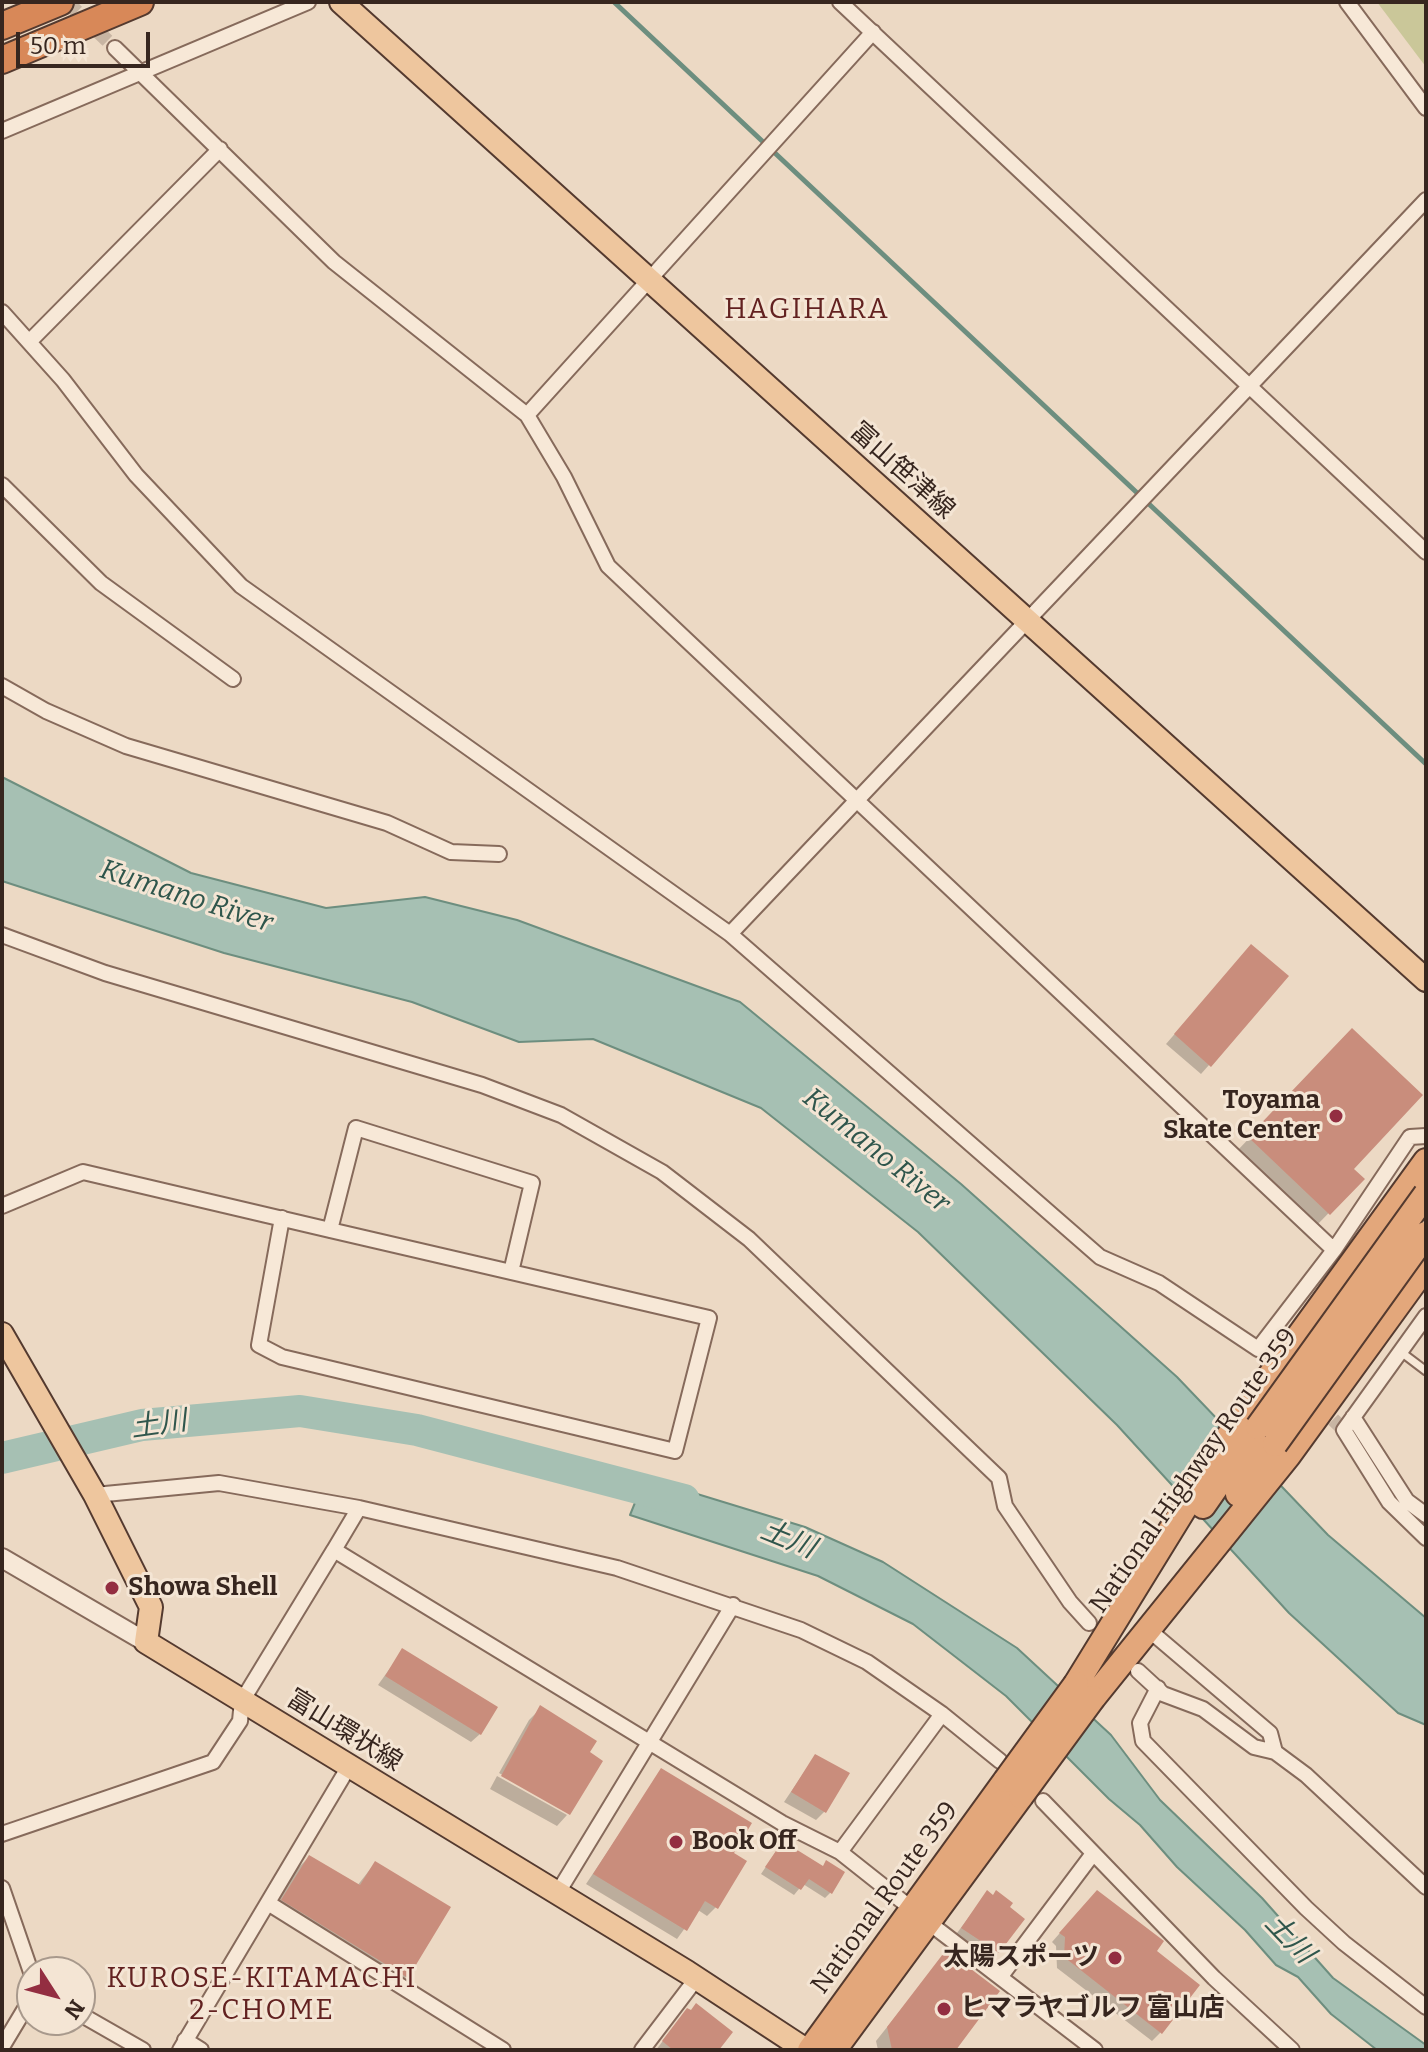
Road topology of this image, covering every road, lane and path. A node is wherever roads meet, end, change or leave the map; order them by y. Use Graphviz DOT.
graph roads {
  1 [pos="60,2"];
  2 [pos="140,2"];
  3 [pos="308,2"];
  4 [pos="341,2"];
  5 [pos="840,2"];
  6 [pos="1347,2"];
  7 [pos="2,26"];
  8 [pos="873,32"];
  9 [pos="115,48"];
  10 [pos="2,60"];
  11 [pos="142,74"];
  12 [pos="1426,108"];
  13 [pos="2,131"];
  14 [pos="220,149"];
  15 [pos="1426,200"];
  16 [pos="650,279"];
  17 [pos="2,312"];
  18 [pos="30,341"];
  19 [pos="1249,386"];
  20 [pos="527,415"];
  21 [pos="2,485"];
  22 [pos="1426,552"];
  23 [pos="1025,620"];
  24 [pos="233,679"];
  25 [pos="2,686"];
  26 [pos="859,800"];
  27 [pos="499,854"];
  28 [pos="730,934"];
  29 [pos="2,935"];
  30 [pos="1426,980"];
  31 [pos="1426,1136"];
  32 [pos="1426,1161"];
  33 [pos="1426,1194"];
  34 [pos="2,1206"];
  35 [pos="282,1218"];
  36 [pos="330,1230"];
  37 [pos="1426,1234"];
  38 [pos="1334,1250"];
  39 [pos="1426,1266"];
  40 [pos="511,1272"];
  41 [pos="1426,1316"];
  42 [pos="2,1334"];
  43 [pos="1401,1352"];
  44 [pos="1426,1371"];
  45 [pos="1353,1417"];
  46 [pos="92,1490"];
  47 [pos="359,1508"];
  48 [pos="1426,1515"];
  49 [pos="1426,1538"];
  50 [pos="334,1550"];
  51 [pos="2,1558"];
  52 [pos="733,1605"];
  53 [pos="1146,1613"];
  54 [pos="1089,1623"];
  55 [pos="146,1642"];
  56 [pos="1138,1671"];
  57 [pos="1158,1688"];
  58 [pos="1084,1691"];
  59 [pos="242,1701"];
  60 [pos="942,1714"];
  61 [pos="650,1740"];
  62 [pos="1275,1752"];
  63 [pos="348,1768"];
  64 [pos="1017,1784"];
  65 [pos="2,1834"];
  66 [pos="840,1852"];
  67 [pos="1092,1855"];
  68 [pos="1426,1887"];
  69 [pos="2,1888"];
  70 [pos="557,1894"];
  71 [pos="268,1903"];
  72 [pos="920,1916"];
  73 [pos="25,1956"];
  74 [pos="1001,1976"];
  75 [pos="696,1979"];
  76 [pos="1426,2007"];
  77 [pos="96,2023"];
  78 [pos="16,2024"];
  79 [pos="182,2045"];
  80 [pos="2,2047"];
  81 [pos="143,2050"];
  82 [pos="201,2050"];
  83 [pos="503,2050"];
  84 [pos="642,2050"];
  85 [pos="808,2050"];
  86 [pos="834,2050"];
  87 [pos="1095,2050"];
  88 [pos="1292,2050"];
  1 -- 7 [label="highway"];
  2 -- 10 [label="highway"];
  3 -- 11 [label="street"];
  4 -- 16 [label="main road, 富山笹津線"];
  5 -- 8 [label="street"];
  6 -- 12 [label="street"];
  8 -- 16 [label="street"];
  8 -- 19 [label="street"];
  9 -- 11 [label="street"];
  11 -- 13 [label="street"];
  11 -- 14 [label="street"];
  14 -- 18 [label="street"];
  14 -- 20 [label="street"];
  15 -- 19 [label="street"];
  16 -- 20 [label="street"];
  16 -- 23 [label="main road, 富山笹津線"];
  17 -- 18 [label="street"];
  18 -- 28 [label="street"];
  19 -- 22 [label="street"];
  19 -- 23 [label="street"];
  20 -- 26 [label="street"];
  21 -- 24 [label="street"];
  23 -- 26 [label="street"];
  23 -- 30 [label="main road, 富山笹津線"];
  25 -- 27 [label="street"];
  26 -- 28 [label="street"];
  26 -- 38 [label="street"];
  28 -- 38 [label="street"];
  29 -- 54 [label="street"];
  31 -- 38 [label="street"];
  32 -- 53 [label="highway"];
  33 -- 53 [label="highway, National Highway Route 359, bridge"];
  34 -- 35 [label="street"];
  35 -- 36 [label="street"];
  35 -- 40 [label="street"];
  36 -- 40 [label="street"];
  36 -- 40 [label="street"];
  37 -- 53 [label="highway, National Highway Route 359, bridge"];
  39 -- 53 [label="highway"];
  41 -- 43 [label="street"];
  42 -- 46 [label="main road"];
  43 -- 44 [label="lane"];
  43 -- 45 [label="street"];
  45 -- 48 [label="street"];
  45 -- 49 [label="street"];
  46 -- 47 [label="street"];
  46 -- 55 [label="main road"];
  47 -- 50 [label="street"];
  47 -- 52 [label="street"];
  50 -- 59 [label="street"];
  50 -- 61 [label="street"];
  51 -- 55 [label="street"];
  52 -- 60 [label="street"];
  52 -- 61 [label="street"];
  53 -- 58 [label="highway"];
  53 -- 58 [label="highway"];
  53 -- 62 [label="street"];
  55 -- 59 [label="main road, 富山環状線"];
  56 -- 57 [label="street"];
  57 -- 62 [label="street"];
  57 -- 76 [label="street"];
  58 -- 64 [label="highway, bridge"];
  59 -- 63 [label="main road, 富山環状線"];
  59 -- 65 [label="street"];
  60 -- 64 [label="street"];
  60 -- 66 [label="street"];
  61 -- 66 [label="street"];
  61 -- 70 [label="street"];
  62 -- 68 [label="street"];
  63 -- 70 [label="main road, 富山環状線"];
  63 -- 71 [label="street"];
  64 -- 67 [label="street"];
  64 -- 72 [label="highway, National Route 359"];
  66 -- 72 [label="street"];
  67 -- 74 [label="street"];
  67 -- 88 [label="street"];
  69 -- 73 [label="street"];
  70 -- 75 [label="main road, 富山環状線"];
  71 -- 79 [label="street"];
  71 -- 83 [label="street"];
  72 -- 74 [label="street"];
  72 -- 85 [label="highway, National Route 359"];
  72 -- 86 [label="highway, National Route 359"];
  74 -- 87 [label="street"];
  75 -- 84 [label="street"];
  75 -- 85 [label="main road, 富山環状線"];
  77 -- 81 [label="street"];
  78 -- 80 [label="street"];
  79 -- 82 [label="street"];
}
